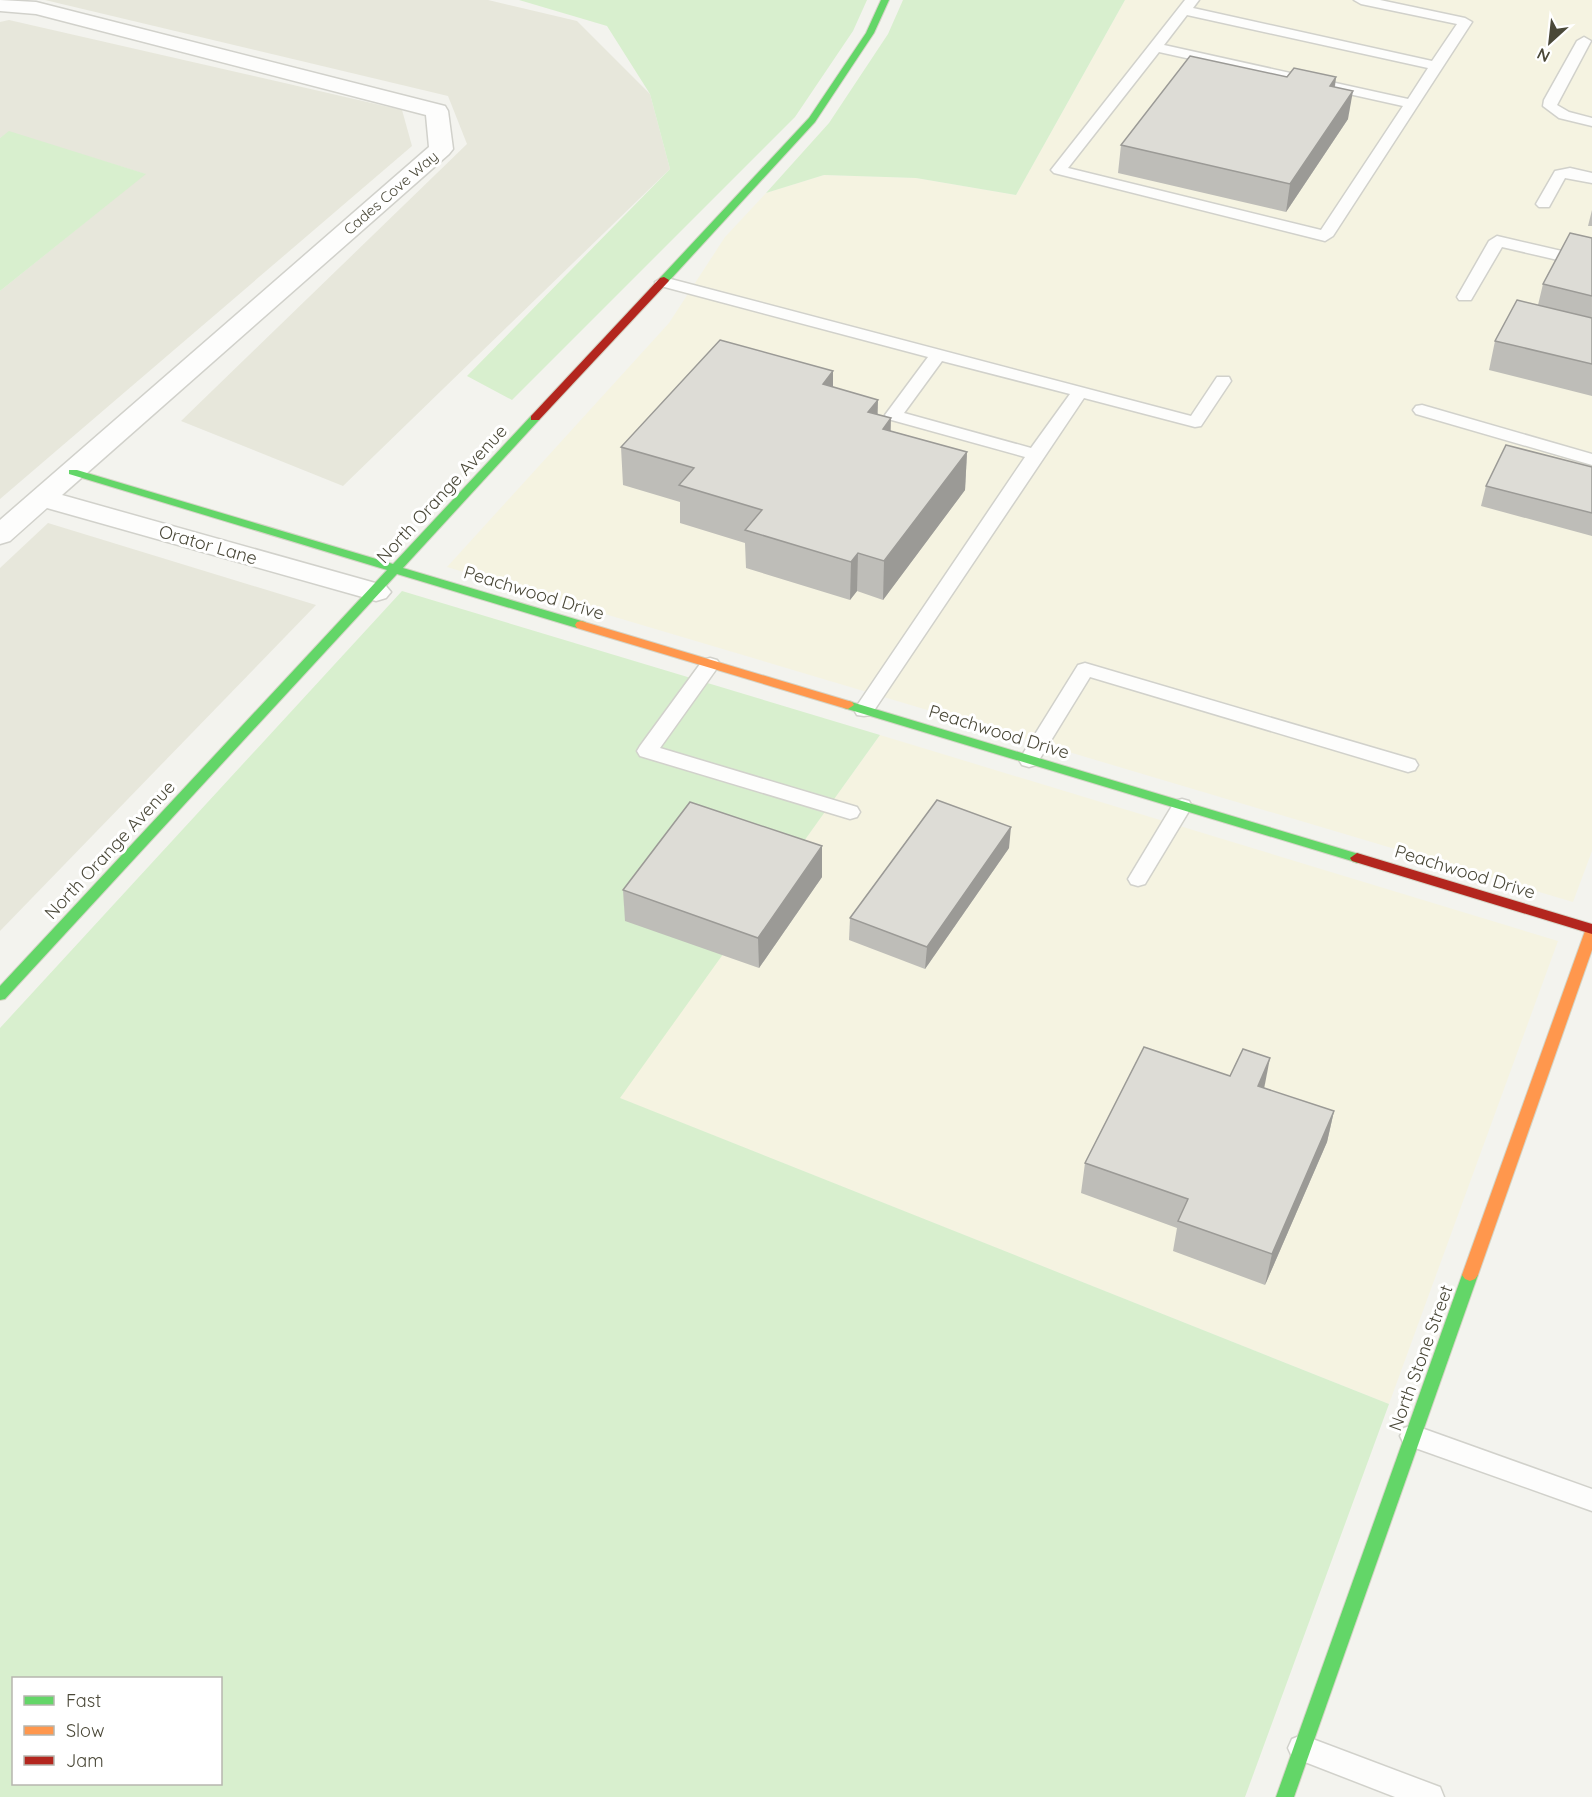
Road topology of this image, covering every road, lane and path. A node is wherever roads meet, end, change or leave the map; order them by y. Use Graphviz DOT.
graph roads {
  1 [pos="885,0"];
  2 [pos="1361,0"];
  3 [pos="0,5"];
  4 [pos="1188,5"];
  5 [pos="1584,40"];
  6 [pos="1155,47"];
  7 [pos="1436,66"];
  8 [pos="1412,104"];
  9 [pos="1592,122"];
  10 [pos="1592,178"];
  11 [pos="1544,204"];
  12 [pos="1592,263"];
  13 [pos="663,282"];
  14 [pos="1465,297"];
  15 [pos="938,355"];
  16 [pos="1223,381"];
  17 [pos="1080,392"];
  18 [pos="1422,410"];
  19 [pos="1035,455"];
  20 [pos="1592,460"];
  21 [pos="73,472"];
  22 [pos="41,498"];
  23 [pos="0,535"];
  24 [pos="396,570"];
  25 [pos="376,592"];
  26 [pos="710,664"];
  27 [pos="864,711"];
  28 [pos="1029,760"];
  29 [pos="1408,765"];
  30 [pos="1182,806"];
  31 [pos="850,812"];
  32 [pos="1138,879"];
  33 [pos="1592,930"];
  34 [pos="0,995"];
  35 [pos="1413,1436"];
  36 [pos="1592,1500"];
  37 [pos="1302,1748"];
  38 [pos="1285,1797"];
  39 [pos="1430,1797"];
  1 -- 13 [label="street, North Orange Avenue"];
  2 -- 7 [label="lane"];
  3 -- 21 [label="street, Cades Cove Way"];
  4 -- 6 [label="lane"];
  4 -- 7 [label="lane"];
  5 -- 9 [label="lane"];
  6 -- 8 [label="lane"];
  6 -- 8 [label="lane"];
  7 -- 8 [label="lane"];
  10 -- 11 [label="lane"];
  12 -- 14 [label="lane"];
  13 -- 15 [label="lane"];
  13 -- 24 [label="street, North Orange Avenue"];
  15 -- 17 [label="lane"];
  15 -- 19 [label="lane"];
  16 -- 17 [label="lane"];
  17 -- 19 [label="lane"];
  18 -- 20 [label="lane"];
  19 -- 27 [label="lane"];
  21 -- 22 [label="street, Cades Cove Way"];
  21 -- 24 [label="street, Orator Lane"];
  22 -- 23 [label="street, Cades Cove Way"];
  22 -- 25 [label="street, Orator Lane"];
  24 -- 25 [label="street, North Orange Avenue"];
  24 -- 26 [label="street, Peachwood Drive"];
  25 -- 34 [label="street, North Orange Avenue"];
  26 -- 27 [label="street, Peachwood Drive"];
  26 -- 31 [label="lane"];
  27 -- 28 [label="street, Peachwood Drive"];
  28 -- 29 [label="lane"];
  28 -- 30 [label="street, Peachwood Drive"];
  30 -- 32 [label="lane"];
  30 -- 33 [label="street, Peachwood Drive"];
  33 -- 35 [label="street, North Stone Street"];
  35 -- 36 [label="lane"];
  35 -- 37 [label="street, North Stone Street"];
  37 -- 38 [label="street, North Stone Street"];
  37 -- 39 [label="lane"];
}
